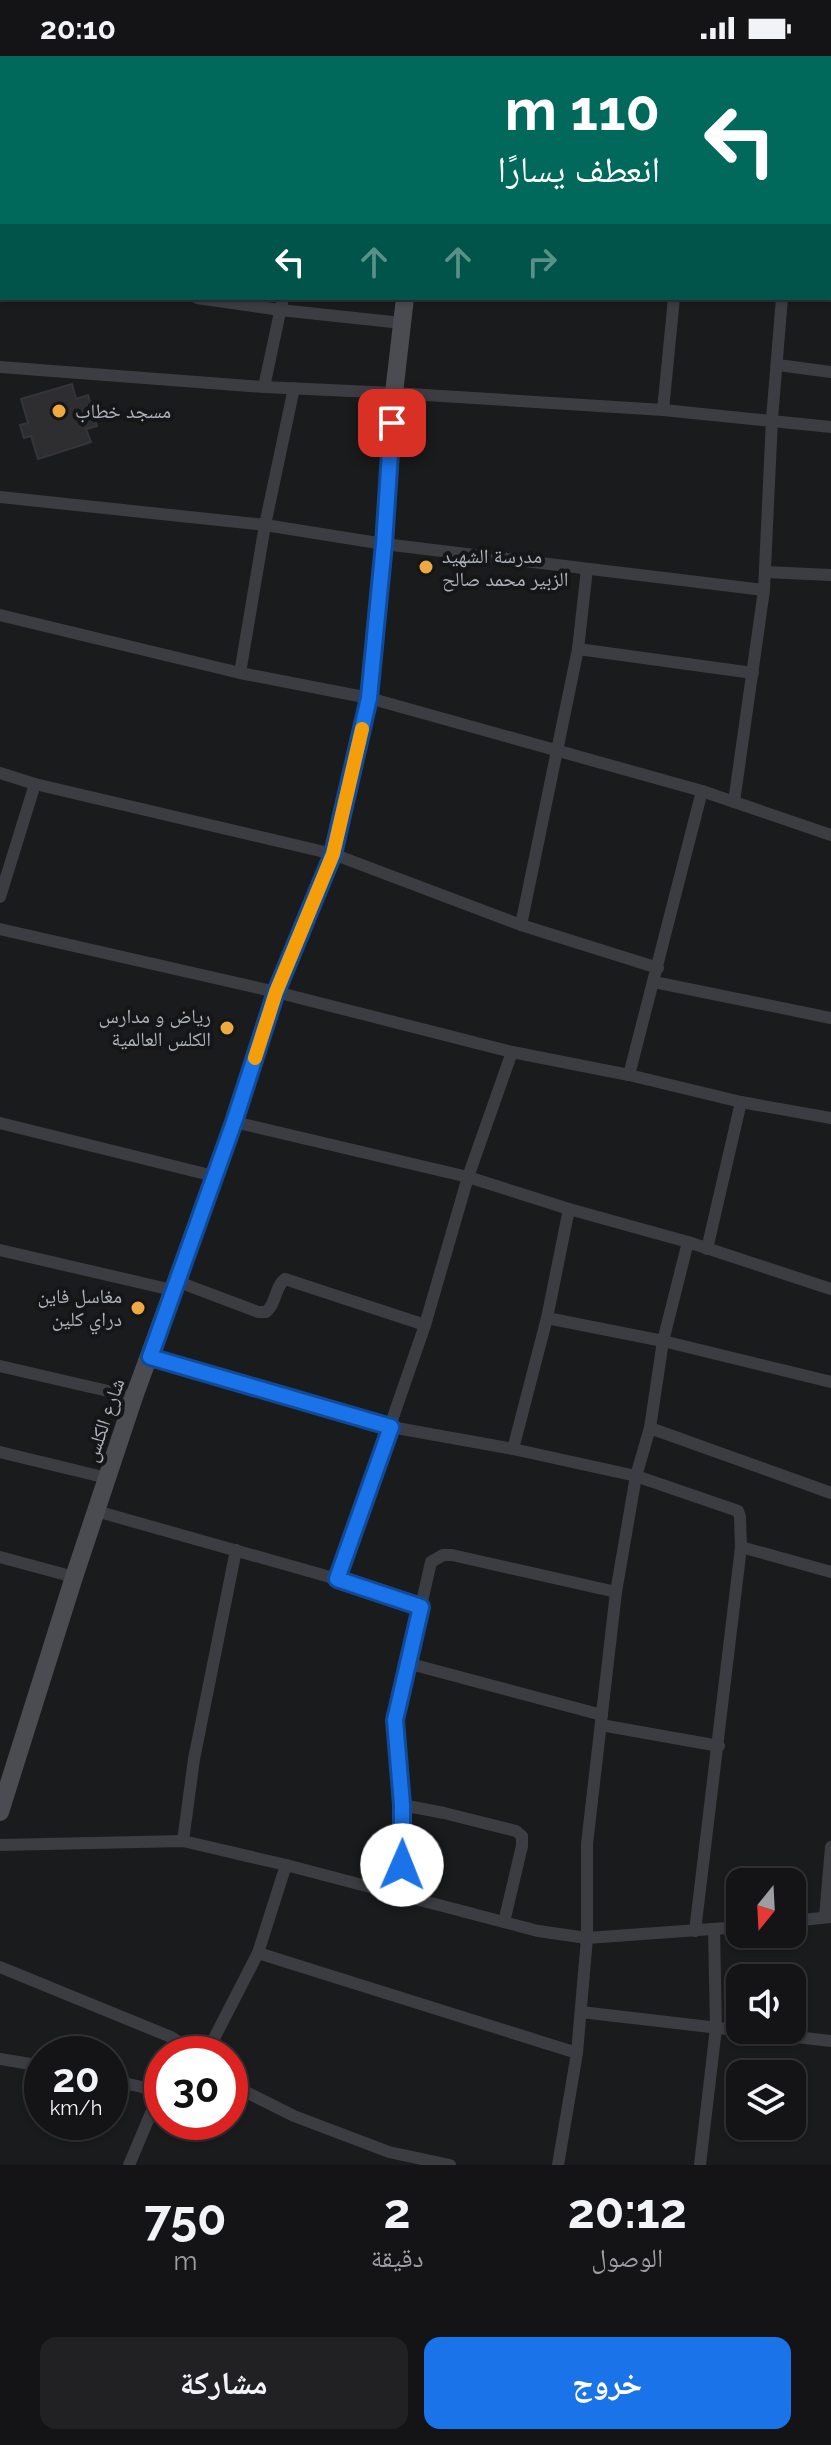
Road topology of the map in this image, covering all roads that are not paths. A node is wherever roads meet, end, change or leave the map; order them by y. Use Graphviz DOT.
graph roads {
  1 [pos="225,300"];
  2 [pos="405,300"];
  3 [pos="674,300"];
  4 [pos="782,300"];
  5 [pos="281,304"];
  6 [pos="402,323"];
  7 [pos="778,365"];
  8 [pos="0,367"];
  9 [pos="831,372"];
  10 [pos="264,387"];
  11 [pos="294,388"];
  12 [pos="394,393"];
  13 [pos="663,410"];
  14 [pos="772,419"];
  15 [pos="831,427"];
  16 [pos="0,497"];
  17 [pos="265,525"];
  18 [pos="384,544"];
  19 [pos="587,569"];
  20 [pos="765,572"];
  21 [pos="831,575"];
  22 [pos="764,590"];
  23 [pos="0,615"];
  24 [pos="578,649"];
  25 [pos="240,673"];
  26 [pos="753,673"];
  27 [pos="369,698"];
  28 [pos="556,751"];
  29 [pos="0,773"];
  30 [pos="35,784"];
  31 [pos="702,791"];
  32 [pos="734,802"];
  33 [pos="831,835"];
  34 [pos="333,854"];
  35 [pos="0,897"];
  36 [pos="521,925"];
  37 [pos="0,929"];
  38 [pos="658,968"];
  39 [pos="654,982"];
  40 [pos="276,992"];
  41 [pos="831,1018"];
  42 [pos="512,1052"];
  43 [pos="629,1075"];
  44 [pos="741,1102"];
  45 [pos="831,1118"];
  46 [pos="234,1122"];
  47 [pos="0,1123"];
  48 [pos="214,1176"];
  49 [pos="468,1177"];
  50 [pos="569,1209"];
  51 [pos="688,1242"];
  52 [pos="707,1249"];
  53 [pos="0,1250"];
  54 [pos="174,1285"];
  55 [pos="831,1289"];
  56 [pos="547,1318"];
  57 [pos="425,1325"];
  58 [pos="663,1341"];
  59 [pos="150,1357"];
  60 [pos="0,1366"];
  61 [pos="831,1382"];
  62 [pos="134,1397"];
  63 [pos="391,1427"];
  64 [pos="650,1428"];
  65 [pos="513,1449"];
  66 [pos="0,1452"];
  67 [pos="636,1476"];
  68 [pos="107,1478"];
  69 [pos="831,1493"];
  70 [pos="96,1511"];
  71 [pos="741,1547"];
  72 [pos="236,1550"];
  73 [pos="0,1557"];
  74 [pos="831,1572"];
  75 [pos="74,1577"];
  76 [pos="337,1579"];
  77 [pos="616,1592"];
  78 [pos="421,1607"];
  79 [pos="407,1663"];
  80 [pos="601,1720"];
  81 [pos="719,1746"];
  82 [pos="402,1805"];
  83 [pos="0,1812"];
  84 [pos="183,1841"];
  85 [pos="0,1845"];
  86 [pos="831,1847"];
  87 [pos="286,1865"];
  88 [pos="401,1895"];
  89 [pos="828,1917"];
  90 [pos="806,1919"];
  91 [pos="504,1922"];
  92 [pos="726,1928"];
  93 [pos="714,1929"];
  94 [pos="695,1931"];
  95 [pos="587,1938"];
  96 [pos="258,1953"];
  97 [pos="0,1967"];
  98 [pos="581,2012"];
  99 [pos="716,2028"];
  100 [pos="164,2036"];
  101 [pos="215,2036"];
  102 [pos="831,2041"];
  103 [pos="577,2053"];
  104 [pos="0,2059"];
  105 [pos="24,2063"];
  106 [pos="248,2093"];
  107 [pos="144,2129"];
  108 [pos="427,2163"];
  109 [pos="129,2165"];
  110 [pos="450,2165"];
  111 [pos="558,2165"];
  112 [pos="700,2165"];
  1 -- 5 [label="street"];
  2 -- 6 [label="street, شارع الكلس"];
  3 -- 13 [label="street"];
  4 -- 7 [label="street"];
  5 -- 6 [label="street"];
  5 -- 10 [label="street"];
  6 -- 12 [label="street, شارع الكلس"];
  7 -- 9 [label="street"];
  7 -- 14 [label="street"];
  8 -- 10 [label="street"];
  10 -- 11 [label="street"];
  11 -- 12 [label="street"];
  11 -- 17 [label="street"];
  12 -- 13 [label="street"];
  12 -- 18 [label="street, شارع الكلس"];
  13 -- 14 [label="street"];
  14 -- 15 [label="street"];
  14 -- 20 [label="street"];
  16 -- 17 [label="street"];
  17 -- 18 [label="street"];
  17 -- 25 [label="street"];
  18 -- 19 [label="street"];
  18 -- 27 [label="street, شارع الكلس"];
  19 -- 22 [label="street"];
  19 -- 24 [label="street"];
  20 -- 21 [label="street"];
  20 -- 22 [label="street"];
  22 -- 26 [label="street"];
  23 -- 25 [label="street"];
  24 -- 26 [label="street"];
  24 -- 28 [label="street"];
  25 -- 27 [label="street"];
  26 -- 32 [label="street"];
  27 -- 28 [label="street"];
  27 -- 34 [label="street, شارع الكلس"];
  28 -- 31 [label="street"];
  28 -- 36 [label="street"];
  29 -- 30 [label="street"];
  30 -- 34 [label="street"];
  30 -- 35 [label="street"];
  31 -- 32 [label="street"];
  31 -- 38 [label="street"];
  32 -- 33 [label="street"];
  34 -- 36 [label="street"];
  34 -- 40 [label="street, شارع الكلس"];
  36 -- 38 [label="street"];
  37 -- 40 [label="street"];
  38 -- 39 [label="street"];
  39 -- 41 [label="street"];
  39 -- 43 [label="street"];
  40 -- 42 [label="street"];
  40 -- 46 [label="street, شارع الكلس"];
  42 -- 43 [label="street"];
  42 -- 49 [label="street"];
  43 -- 44 [label="street"];
  44 -- 45 [label="street"];
  44 -- 52 [label="street"];
  46 -- 48 [label="street, شارع الكلس"];
  46 -- 49 [label="street"];
  47 -- 48 [label="street"];
  48 -- 54 [label="street, شارع الكلس"];
  49 -- 50 [label="street"];
  49 -- 57 [label="street"];
  50 -- 51 [label="street"];
  50 -- 56 [label="street"];
  51 -- 52 [label="street"];
  51 -- 58 [label="street"];
  52 -- 55 [label="street"];
  53 -- 54 [label="street"];
  54 -- 57 [label="street"];
  54 -- 59 [label="street, شارع الكلس"];
  56 -- 58 [label="street"];
  56 -- 65 [label="street"];
  57 -- 63 [label="street"];
  58 -- 61 [label="street"];
  58 -- 64 [label="street"];
  59 -- 62 [label="street, شارع الكلس"];
  59 -- 63 [label="street"];
  60 -- 62 [label="street"];
  62 -- 68 [label="street, شارع الكلس"];
  63 -- 65 [label="street"];
  63 -- 76 [label="street"];
  64 -- 67 [label="street"];
  64 -- 69 [label="street"];
  65 -- 67 [label="street"];
  66 -- 68 [label="street"];
  67 -- 71 [label="street"];
  67 -- 77 [label="street"];
  68 -- 70 [label="street, شارع الكلس"];
  70 -- 72 [label="street"];
  70 -- 75 [label="street, شارع الكلس"];
  71 -- 74 [label="street"];
  71 -- 81 [label="street"];
  72 -- 76 [label="street"];
  72 -- 84 [label="street"];
  73 -- 75 [label="street"];
  75 -- 83 [label="street, شارع الكلس"];
  76 -- 78 [label="street"];
  77 -- 78 [label="street"];
  77 -- 80 [label="street"];
  78 -- 79 [label="street"];
  79 -- 80 [label="street"];
  79 -- 82 [label="street"];
  80 -- 81 [label="street"];
  80 -- 95 [label="street"];
  81 -- 94 [label="street"];
  82 -- 88 [label="street"];
  82 -- 91 [label="street"];
  84 -- 85 [label="street"];
  84 -- 87 [label="street"];
  86 -- 89 [label="street"];
  87 -- 88 [label="street"];
  87 -- 96 [label="street"];
  88 -- 91 [label="street"];
  89 -- 90 [label="street"];
  91 -- 95 [label="street"];
  92 -- 93 [label="street"];
  93 -- 94 [label="street"];
  93 -- 99 [label="street"];
  94 -- 95 [label="street"];
  95 -- 98 [label="street"];
  96 -- 101 [label="street"];
  96 -- 103 [label="street"];
  97 -- 100 [label="street"];
  98 -- 99 [label="street"];
  98 -- 103 [label="street"];
  99 -- 102 [label="street"];
  99 -- 112 [label="street"];
  103 -- 111 [label="street"];
  104 -- 105 [label="street"];
  106 -- 108 [label="street"];
  107 -- 109 [label="street"];
  108 -- 110 [label="street"];
}
